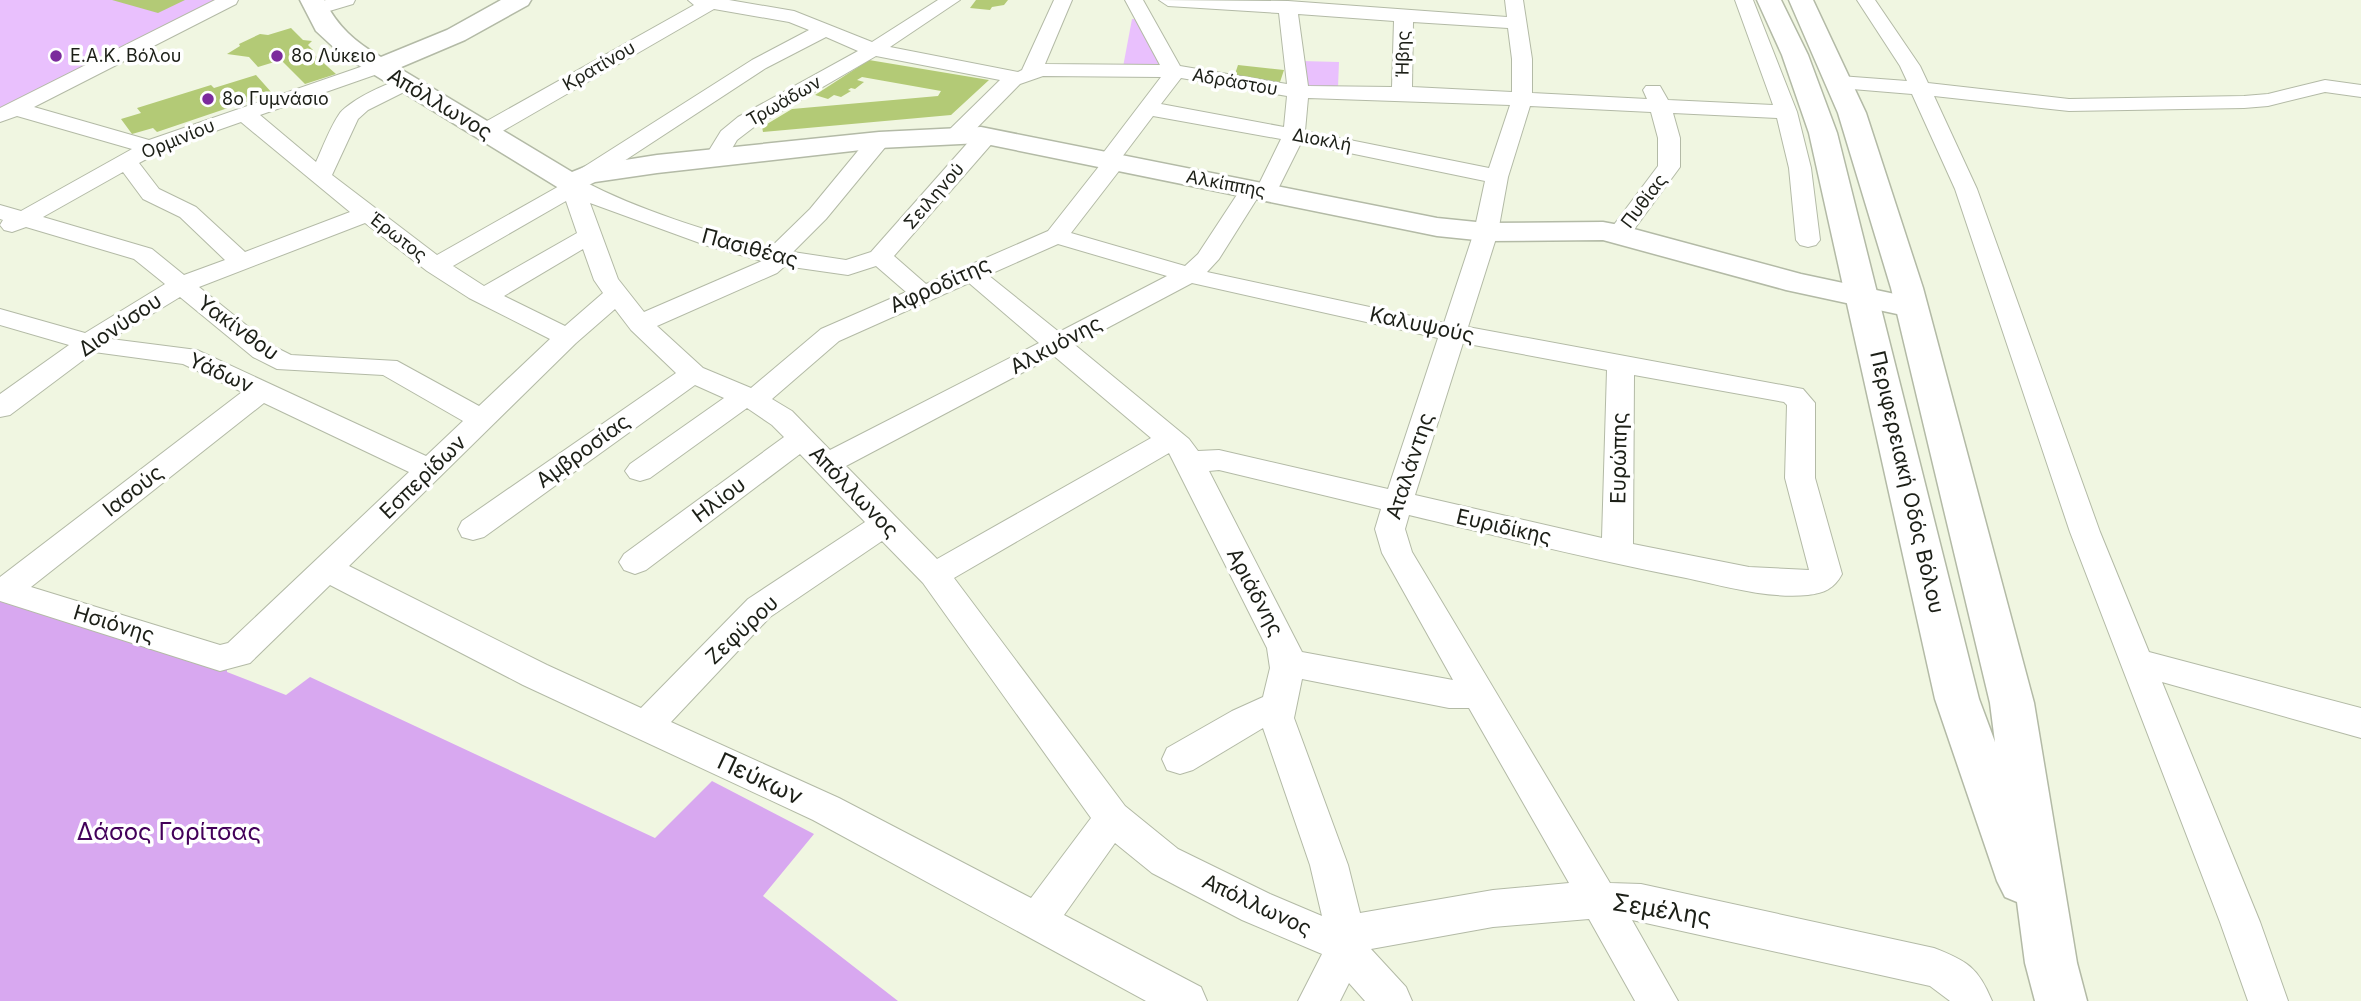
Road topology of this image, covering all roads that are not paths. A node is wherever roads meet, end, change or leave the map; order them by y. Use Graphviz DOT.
graph roads {
  1 [pos="229,0"];
  2 [pos="346,0"];
  3 [pos="519,0"];
  4 [pos="951,0"];
  5 [pos="1063,0"];
  6 [pos="1134,0"];
  7 [pos="1168,0"];
  8 [pos="1744,0"];
  9 [pos="1769,0"];
  10 [pos="1801,0"];
  11 [pos="1866,0"];
  12 [pos="720,2"];
  13 [pos="1215,2"];
  14 [pos="314,4"];
  15 [pos="1288,7"];
  16 [pos="1515,11"];
  17 [pos="1404,15"];
  18 [pos="825,30"];
  19 [pos="873,50"];
  20 [pos="379,67"];
  21 [pos="1174,71"];
  22 [pos="1023,75"];
  23 [pos="1840,82"];
  24 [pos="405,84"];
  25 [pos="1920,88"];
  26 [pos="2361,91"];
  27 [pos="1298,92"];
  28 [pos="1402,93"];
  29 [pos="1656,96"];
  30 [pos="1522,99"];
  31 [pos="1146,108"];
  32 [pos="7,112"];
  33 [pos="1786,112"];
  34 [pos="244,113"];
  35 [pos="486,131"];
  36 [pos="957,135"];
  37 [pos="987,135"];
  38 [pos="1294,135"];
  39 [pos="879,140"];
  40 [pos="150,147"];
  41 [pos="716,157"];
  42 [pos="126,161"];
  43 [pos="1111,161"];
  44 [pos="320,177"];
  45 [pos="1497,177"];
  46 [pos="577,182"];
  47 [pos="1259,190"];
  48 [pos="368,213"];
  49 [pos="11,215"];
  50 [pos="0,232"];
  51 [pos="1486,232"];
  52 [pos="1619,234"];
  53 [pos="589,236"];
  54 [pos="1056,236"];
  55 [pos="1808,240"];
  56 [pos="777,257"];
  57 [pos="880,257"];
  58 [pos="240,261"];
  59 [pos="436,266"];
  60 [pos="970,272"];
  61 [pos="1189,275"];
  62 [pos="181,285"];
  63 [pos="1861,288"];
  64 [pos="922,293"];
  65 [pos="617,295"];
  66 [pos="485,296"];
  67 [pos="1909,298"];
  68 [pos="5,324"];
  69 [pos="640,324"];
  70 [pos="1454,333"];
  71 [pos="567,337"];
  72 [pos="90,344"];
  73 [pos="1057,344"];
  74 [pos="1621,363"];
  75 [pos="693,374"];
  76 [pos="261,391"];
  77 [pos="749,398"];
  78 [pos="0,408"];
  79 [pos="482,420"];
  80 [pos="802,438"];
  81 [pos="1181,450"];
  82 [pos="827,464"];
  83 [pos="430,470"];
  84 [pos="640,471"];
  85 [pos="1398,502"];
  86 [pos="885,524"];
  87 [pos="473,529"];
  88 [pos="1617,554"];
  89 [pos="635,562"];
  90 [pos="327,569"];
  91 [pos="934,575"];
  92 [pos="1821,580"];
  93 [pos="3,590"];
  94 [pos="228,658"];
  95 [pos="2137,662"];
  96 [pos="1288,663"];
  97 [pos="1479,694"];
  98 [pos="1277,706"];
  99 [pos="2361,723"];
  100 [pos="645,726"];
  101 [pos="1180,759"];
  102 [pos="1112,818"];
  103 [pos="1600,901"];
  104 [pos="1038,920"];
  105 [pos="1346,942"];
  106 [pos="2056,982"];
  107 [pos="1187,1001"];
  108 [pos="1318,1001"];
  109 [pos="1392,1001"];
  110 [pos="1658,1001"];
  111 [pos="1972,1001"];
  112 [pos="2268,1001"];
  1 -- 32 [label="street"];
  2 -- 14 [label="street"];
  3 -- 20 [label="main road, Ορμινίου"];
  4 -- 19 [label="street, Τρωάδων"];
  5 -- 22 [label="street, Σειληνού"];
  6 -- 21 [label="street"];
  7 -- 13 [label="street"];
  8 -- 33 [label="street"];
  9 -- 63 [label="main road, Περιφερειακή Οδός Βόλου"];
  10 -- 23 [label="main road, Περιφερειακή Οδός Βόλου"];
  11 -- 25 [label="street"];
  12 -- 18 [label="street, Αδράστου"];
  12 -- 35 [label="street, Κρατίνου"];
  13 -- 15 [label="street"];
  14 -- 20 [label="main road, Απόλλωνος"];
  15 -- 17 [label="street"];
  15 -- 27 [label="street"];
  16 -- 17 [label="street"];
  16 -- 30 [label="street, Αταλάντης"];
  17 -- 28 [label="street, Ήβης"];
  18 -- 19 [label="street, Αδράστου"];
  18 -- 46 [label="street"];
  19 -- 22 [label="street, Αδράστου"];
  19 -- 41 [label="street, Τρωάδων"];
  20 -- 24 [label="main road, Απόλλωνος"];
  20 -- 34 [label="street, Ορμινίου"];
  21 -- 22 [label="street, Αδράστου"];
  21 -- 27 [label="street, Αδράστου"];
  21 -- 31 [label="street, Αφροδίτης"];
  22 -- 36 [label="street, Σειληνού"];
  23 -- 25 [label="street"];
  23 -- 67 [label="main road, Περιφερειακή Οδός Βόλου"];
  24 -- 35 [label="main road, Απόλλωνος"];
  24 -- 44 [label="street"];
  25 -- 26 [label="street"];
  25 -- 95 [label="street"];
  27 -- 28 [label="street, Αδράστου"];
  27 -- 38 [label="street"];
  28 -- 30 [label="street, Αδράστου"];
  29 -- 30 [label="street, Αδράστου"];
  29 -- 33 [label="street, Αδράστου"];
  29 -- 52 [label="street, Πυθίας"];
  30 -- 45 [label="street, Αταλάντης"];
  31 -- 38 [label="street, Διοκλή"];
  31 -- 43 [label="street, Αφροδίτης"];
  32 -- 40 [label="street"];
  33 -- 55 [label="street"];
  34 -- 40 [label="street, Ορμινίου"];
  34 -- 44 [label="street, Έρωτος"];
  35 -- 46 [label="main road, Απόλλωνος"];
  36 -- 37 [label="main road, Αλκίππης"];
  36 -- 39 [label="main road, Αλκίππης"];
  37 -- 43 [label="main road, Αλκίππης"];
  37 -- 57 [label="street, Σειληνού"];
  38 -- 45 [label="street, Διοκλή"];
  38 -- 47 [label="street, Αλκυόνης"];
  39 -- 41 [label="main road, Αλκίππης"];
  39 -- 56 [label="street"];
  40 -- 42 [label="street, Ορμινίου"];
  41 -- 46 [label="main road"];
  42 -- 49 [label="street, Ορμινίου"];
  42 -- 58 [label="street"];
  43 -- 47 [label="main road, Αλκίππης"];
  43 -- 54 [label="street, Αφροδίτης"];
  44 -- 48 [label="street, Έρωτος"];
  45 -- 51 [label="street, Αταλάντης"];
  46 -- 53 [label="street, Απόλλωνος"];
  46 -- 56 [label="street, Πασιθέας"];
  46 -- 59 [label="street"];
  47 -- 51 [label="main road, Αλκίππης"];
  47 -- 61 [label="street, Αλκυόνης"];
  48 -- 58 [label="street, Διονύσου"];
  48 -- 59 [label="street, Έρωτος"];
  49 -- 50 [label="street, Ορμινίου"];
  49 -- 62 [label="street, Υακίνθου"];
  51 -- 52 [label="main road, Αλκίππης"];
  51 -- 70 [label="street, Αταλάντης"];
  52 -- 63 [label="main road, Αλκίππης"];
  53 -- 65 [label="street, Απόλλωνος"];
  53 -- 66 [label="street"];
  54 -- 60 [label="street, Αφροδίτης"];
  54 -- 61 [label="street, Καλυψούς"];
  56 -- 57 [label="street, Πασιθέας"];
  56 -- 69 [label="street"];
  57 -- 64 [label="street"];
  58 -- 62 [label="street, Διονύσου"];
  59 -- 66 [label="street, Έρωτος"];
  60 -- 64 [label="street, Αφροδίτης"];
  60 -- 73 [label="street, Αριάδνης"];
  61 -- 70 [label="street, Καλυψούς"];
  61 -- 73 [label="street, Αλκυόνης"];
  62 -- 72 [label="street, Διονύσου"];
  62 -- 79 [label="street, Υακίνθου"];
  63 -- 67 [label="main road, Αλκίππης"];
  63 -- 106 [label="main road, Περιφερειακή Οδός Βόλου"];
  64 -- 77 [label="street, Αφροδίτης"];
  65 -- 69 [label="street, Απόλλωνος"];
  65 -- 71 [label="street, Εσπερίδων"];
  66 -- 71 [label="street, Έρωτος"];
  67 -- 106 [label="main road, Περιφερειακή Οδός Βόλου"];
  68 -- 72 [label="street, Υάδων"];
  69 -- 75 [label="street, Απόλλωνος"];
  70 -- 74 [label="street, Καλυψούς"];
  70 -- 85 [label="street, Αταλάντης"];
  71 -- 79 [label="street, Εσπερίδων"];
  72 -- 76 [label="street, Υάδων"];
  72 -- 78 [label="street, Διονύσου"];
  73 -- 81 [label="street, Αριάδνης"];
  73 -- 82 [label="street, Αλκυόνης"];
  74 -- 88 [label="street, Ευρώπης"];
  74 -- 92 [label="street, Καλυψούς"];
  75 -- 77 [label="street, Απόλλωνος"];
  75 -- 87 [label="street, Αμβροσίας"];
  76 -- 83 [label="street, Υάδων"];
  76 -- 93 [label="street, Ιασούς"];
  77 -- 80 [label="street, Απόλλωνος"];
  77 -- 84 [label="street, Αφροδίτης"];
  79 -- 83 [label="street, Εσπερίδων"];
  80 -- 82 [label="street, Απόλλωνος"];
  80 -- 89 [label="street, Ηλίου"];
  81 -- 85 [label="street, Ευριδίκης"];
  81 -- 91 [label="street"];
  81 -- 96 [label="street, Αριάδνης"];
  82 -- 86 [label="street, Απόλλωνος"];
  83 -- 90 [label="street, Εσπερίδων"];
  85 -- 88 [label="street, Ευριδίκης"];
  85 -- 97 [label="street, Αταλάντης"];
  86 -- 91 [label="street, Απόλλωνος"];
  86 -- 100 [label="street, Ζεφύρου"];
  88 -- 92 [label="street, Ευριδίκης"];
  90 -- 94 [label="street, Εσπερίδων"];
  90 -- 100 [label="street, Πεύκων"];
  91 -- 102 [label="street, Απόλλωνος"];
  93 -- 94 [label="street, Ησιόνης"];
  95 -- 99 [label="street"];
  95 -- 112 [label="street"];
  96 -- 97 [label="street"];
  96 -- 98 [label="street, Αριάδνης"];
  97 -- 103 [label="street, Αταλάντης"];
  98 -- 101 [label="street"];
  98 -- 105 [label="street"];
  100 -- 104 [label="street, Πεύκων"];
  102 -- 104 [label="street"];
  102 -- 105 [label="street, Απόλλωνος"];
  103 -- 105 [label="street, Σεμέλης"];
  103 -- 110 [label="street, Αταλάντης"];
  103 -- 111 [label="street, Σεμέλης"];
  104 -- 107 [label="street, Πεύκων"];
  105 -- 108 [label="street"];
  105 -- 109 [label="street, Απόλλωνος"];
}
